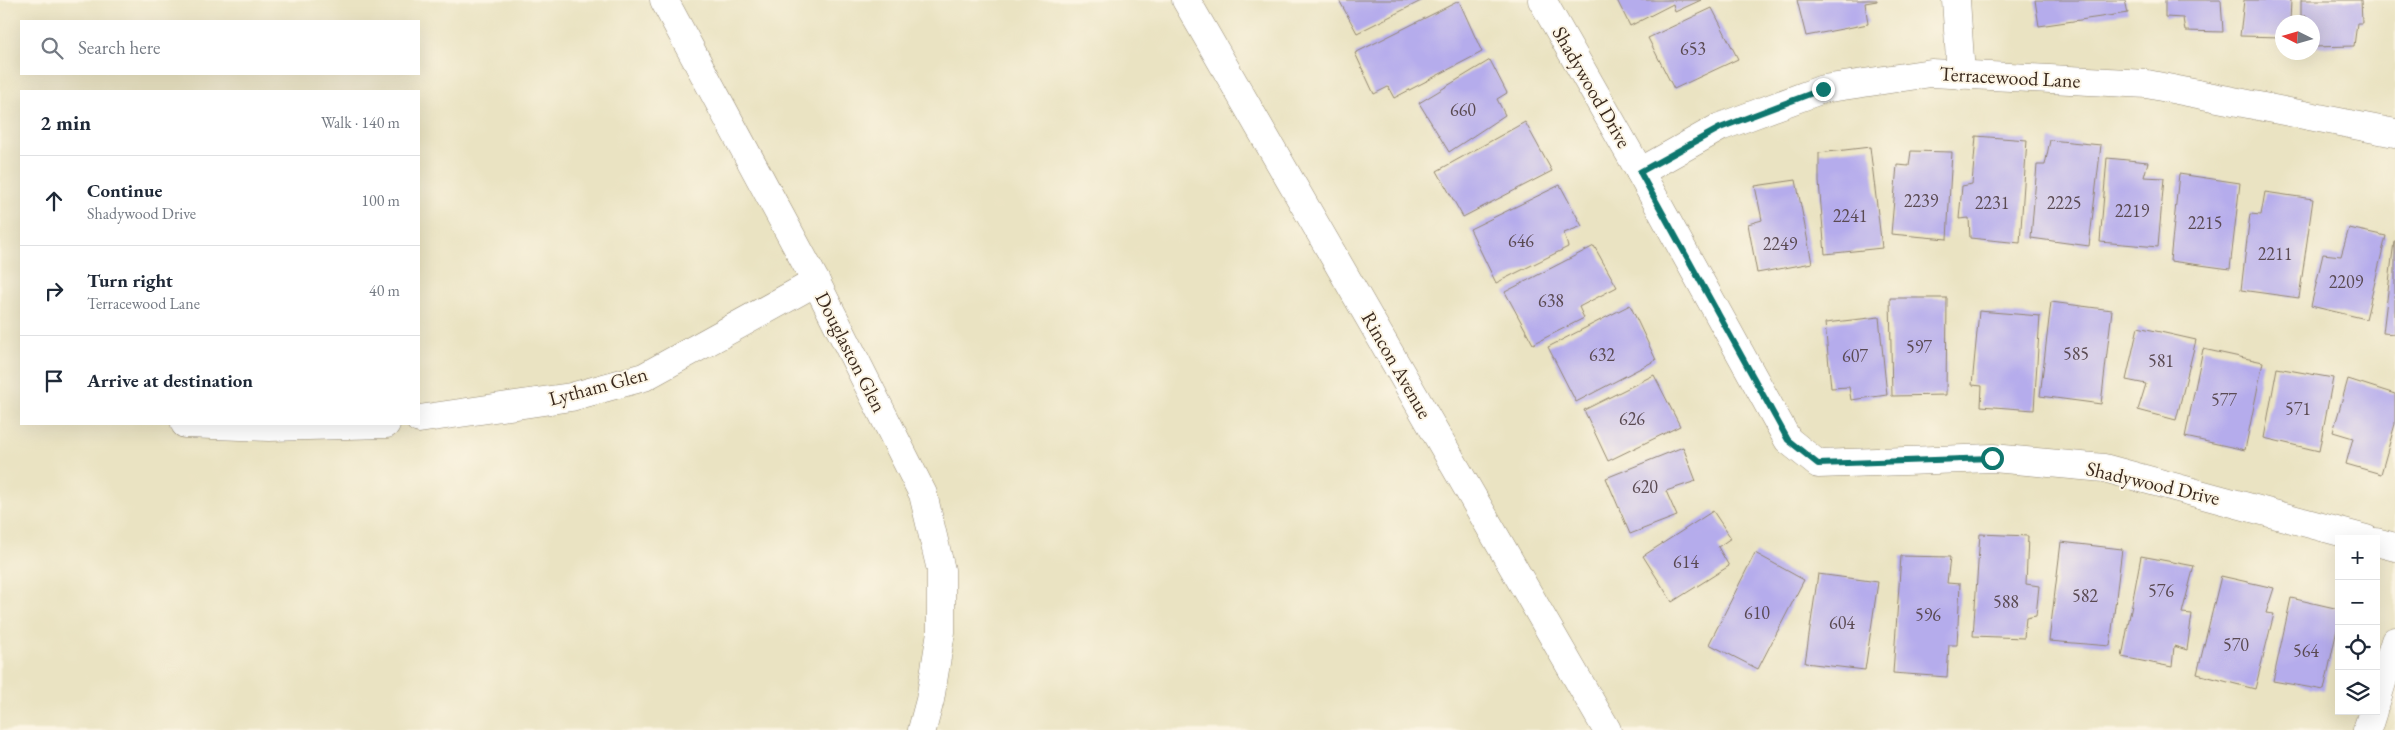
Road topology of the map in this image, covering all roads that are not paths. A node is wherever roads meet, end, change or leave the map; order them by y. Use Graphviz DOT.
graph roads {
  1 [pos="664,0"];
  2 [pos="1186,0"];
  3 [pos="1542,0"];
  4 [pos="1956,0"];
  5 [pos="1960,75"];
  6 [pos="2395,133"];
  7 [pos="1640,172"];
  8 [pos="816,282"];
  9 [pos="420,419"];
  10 [pos="213,425"];
  11 [pos="347,425"];
  12 [pos="2351,535"];
  13 [pos="2380,543"];
  14 [pos="2395,547"];
  15 [pos="2395,641"];
  16 [pos="2380,689"];
  17 [pos="2372,715"];
  18 [pos="922,730"];
  19 [pos="1607,730"];
  20 [pos="2368,730"];
  1 -- 8 [label="street, Douglaston Glen"];
  2 -- 19 [label="street, Rincon Avenue"];
  3 -- 7 [label="street, Shadywood Drive"];
  4 -- 5 [label="street"];
  5 -- 6 [label="street, Terracewood Lane"];
  5 -- 7 [label="street, Terracewood Lane"];
  7 -- 12 [label="street, Shadywood Drive"];
  8 -- 9 [label="street, Lytham Glen"];
  8 -- 18 [label="street, Douglaston Glen"];
  10 -- 11 [label="street"];
  13 -- 14 [label="street"];
  15 -- 16 [label="street"];
  17 -- 20 [label="street"];
}
